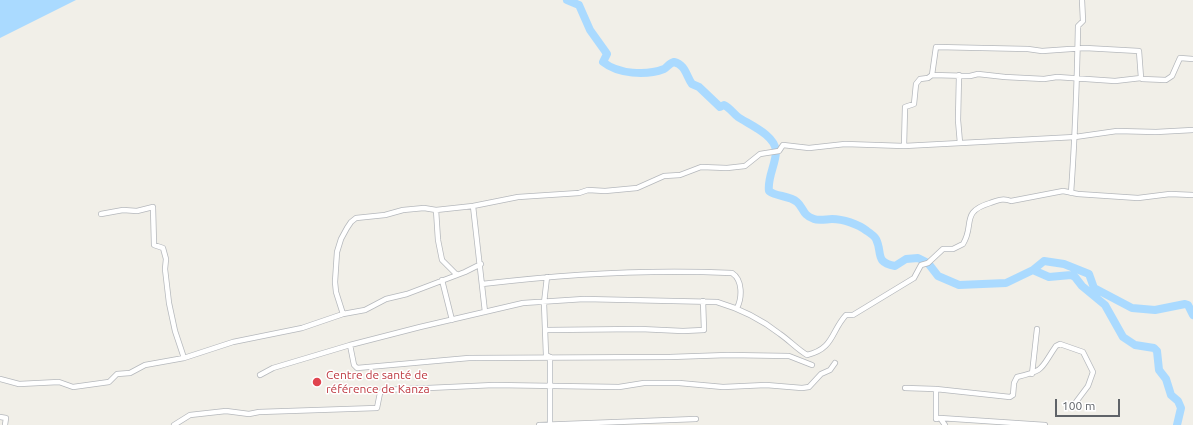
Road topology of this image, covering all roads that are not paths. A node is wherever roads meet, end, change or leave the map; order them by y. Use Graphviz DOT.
graph roads {
  1 [pos="1082,0"];
  2 [pos="1077,49"];
  3 [pos="1193,59"];
  4 [pos="932,75"];
  5 [pos="959,76"];
  6 [pos="1141,78"];
  7 [pos="1077,79"];
  8 [pos="1193,130"];
  9 [pos="1075,136"];
  10 [pos="960,143"];
  11 [pos="904,146"];
  12 [pos="1071,193"];
  13 [pos="1193,195"];
  14 [pos="474,206"];
  15 [pos="436,210"];
  16 [pos="101,214"];
  17 [pos="481,264"];
  18 [pos="457,275"];
  19 [pos="547,277"];
  20 [pos="442,280"];
  21 [pos="482,284"];
  22 [pos="703,301"];
  23 [pos="544,303"];
  24 [pos="737,308"];
  25 [pos="485,312"];
  26 [pos="343,314"];
  27 [pos="452,320"];
  28 [pos="1037,329"];
  29 [pos="546,330"];
  30 [pos="350,345"];
  31 [pos="550,357"];
  32 [pos="184,358"];
  33 [pos="835,363"];
  34 [pos="812,365"];
  35 [pos="1032,374"];
  36 [pos="260,375"];
  37 [pos="0,379"];
  38 [pos="551,386"];
  39 [pos="905,388"];
  40 [pos="936,389"];
  41 [pos="1076,402"];
  42 [pos="0,417"];
  43 [pos="940,418"];
  44 [pos="696,419"];
  45 [pos="669,422"];
  46 [pos="550,424"];
  47 [pos="570,424"];
  48 [pos="614,424"];
  49 [pos="5,425"];
  50 [pos="174,425"];
  51 [pos="540,425"];
  52 [pos="945,425"];
  53 [pos="1036,425"];
  54 [pos="1045,425"];
  1 -- 2 [label="street"];
  2 -- 4 [label="street"];
  2 -- 6 [label="street"];
  2 -- 7 [label="street"];
  3 -- 6 [label="street"];
  4 -- 5 [label="street"];
  4 -- 11 [label="street"];
  5 -- 7 [label="street"];
  5 -- 10 [label="street"];
  6 -- 7 [label="street"];
  7 -- 9 [label="street"];
  8 -- 9 [label="street"];
  9 -- 10 [label="street"];
  9 -- 12 [label="street"];
  10 -- 11 [label="street"];
  11 -- 14 [label="street"];
  12 -- 13 [label="street"];
  12 -- 24 [label="street"];
  14 -- 15 [label="street"];
  14 -- 17 [label="street"];
  15 -- 18 [label="street"];
  15 -- 26 [label="street"];
  16 -- 32 [label="street"];
  17 -- 18 [label="street"];
  17 -- 21 [label="street"];
  18 -- 20 [label="street"];
  19 -- 21 [label="street"];
  19 -- 23 [label="street"];
  19 -- 24 [label="street"];
  20 -- 26 [label="street"];
  20 -- 27 [label="street"];
  21 -- 25 [label="street"];
  22 -- 23 [label="street"];
  22 -- 24 [label="street"];
  22 -- 29 [label="street"];
  23 -- 25 [label="street"];
  23 -- 29 [label="street"];
  25 -- 27 [label="street"];
  26 -- 32 [label="street"];
  27 -- 30 [label="street"];
  28 -- 35 [label="street"];
  29 -- 31 [label="street"];
  30 -- 31 [label="street"];
  30 -- 36 [label="street"];
  31 -- 34 [label="street"];
  31 -- 38 [label="street"];
  32 -- 37 [label="street"];
  33 -- 38 [label="street"];
  35 -- 40 [label="street"];
  35 -- 41 [label="street"];
  38 -- 46 [label="street"];
  38 -- 50 [label="street"];
  39 -- 40 [label="street"];
  40 -- 43 [label="street"];
  42 -- 49 [label="street"];
  43 -- 52 [label="street"];
  43 -- 53 [label="street"];
  44 -- 45 [label="street"];
  45 -- 48 [label="street"];
  46 -- 47 [label="street"];
  46 -- 51 [label="street"];
  47 -- 48 [label="street"];
  53 -- 54 [label="street"];
}
